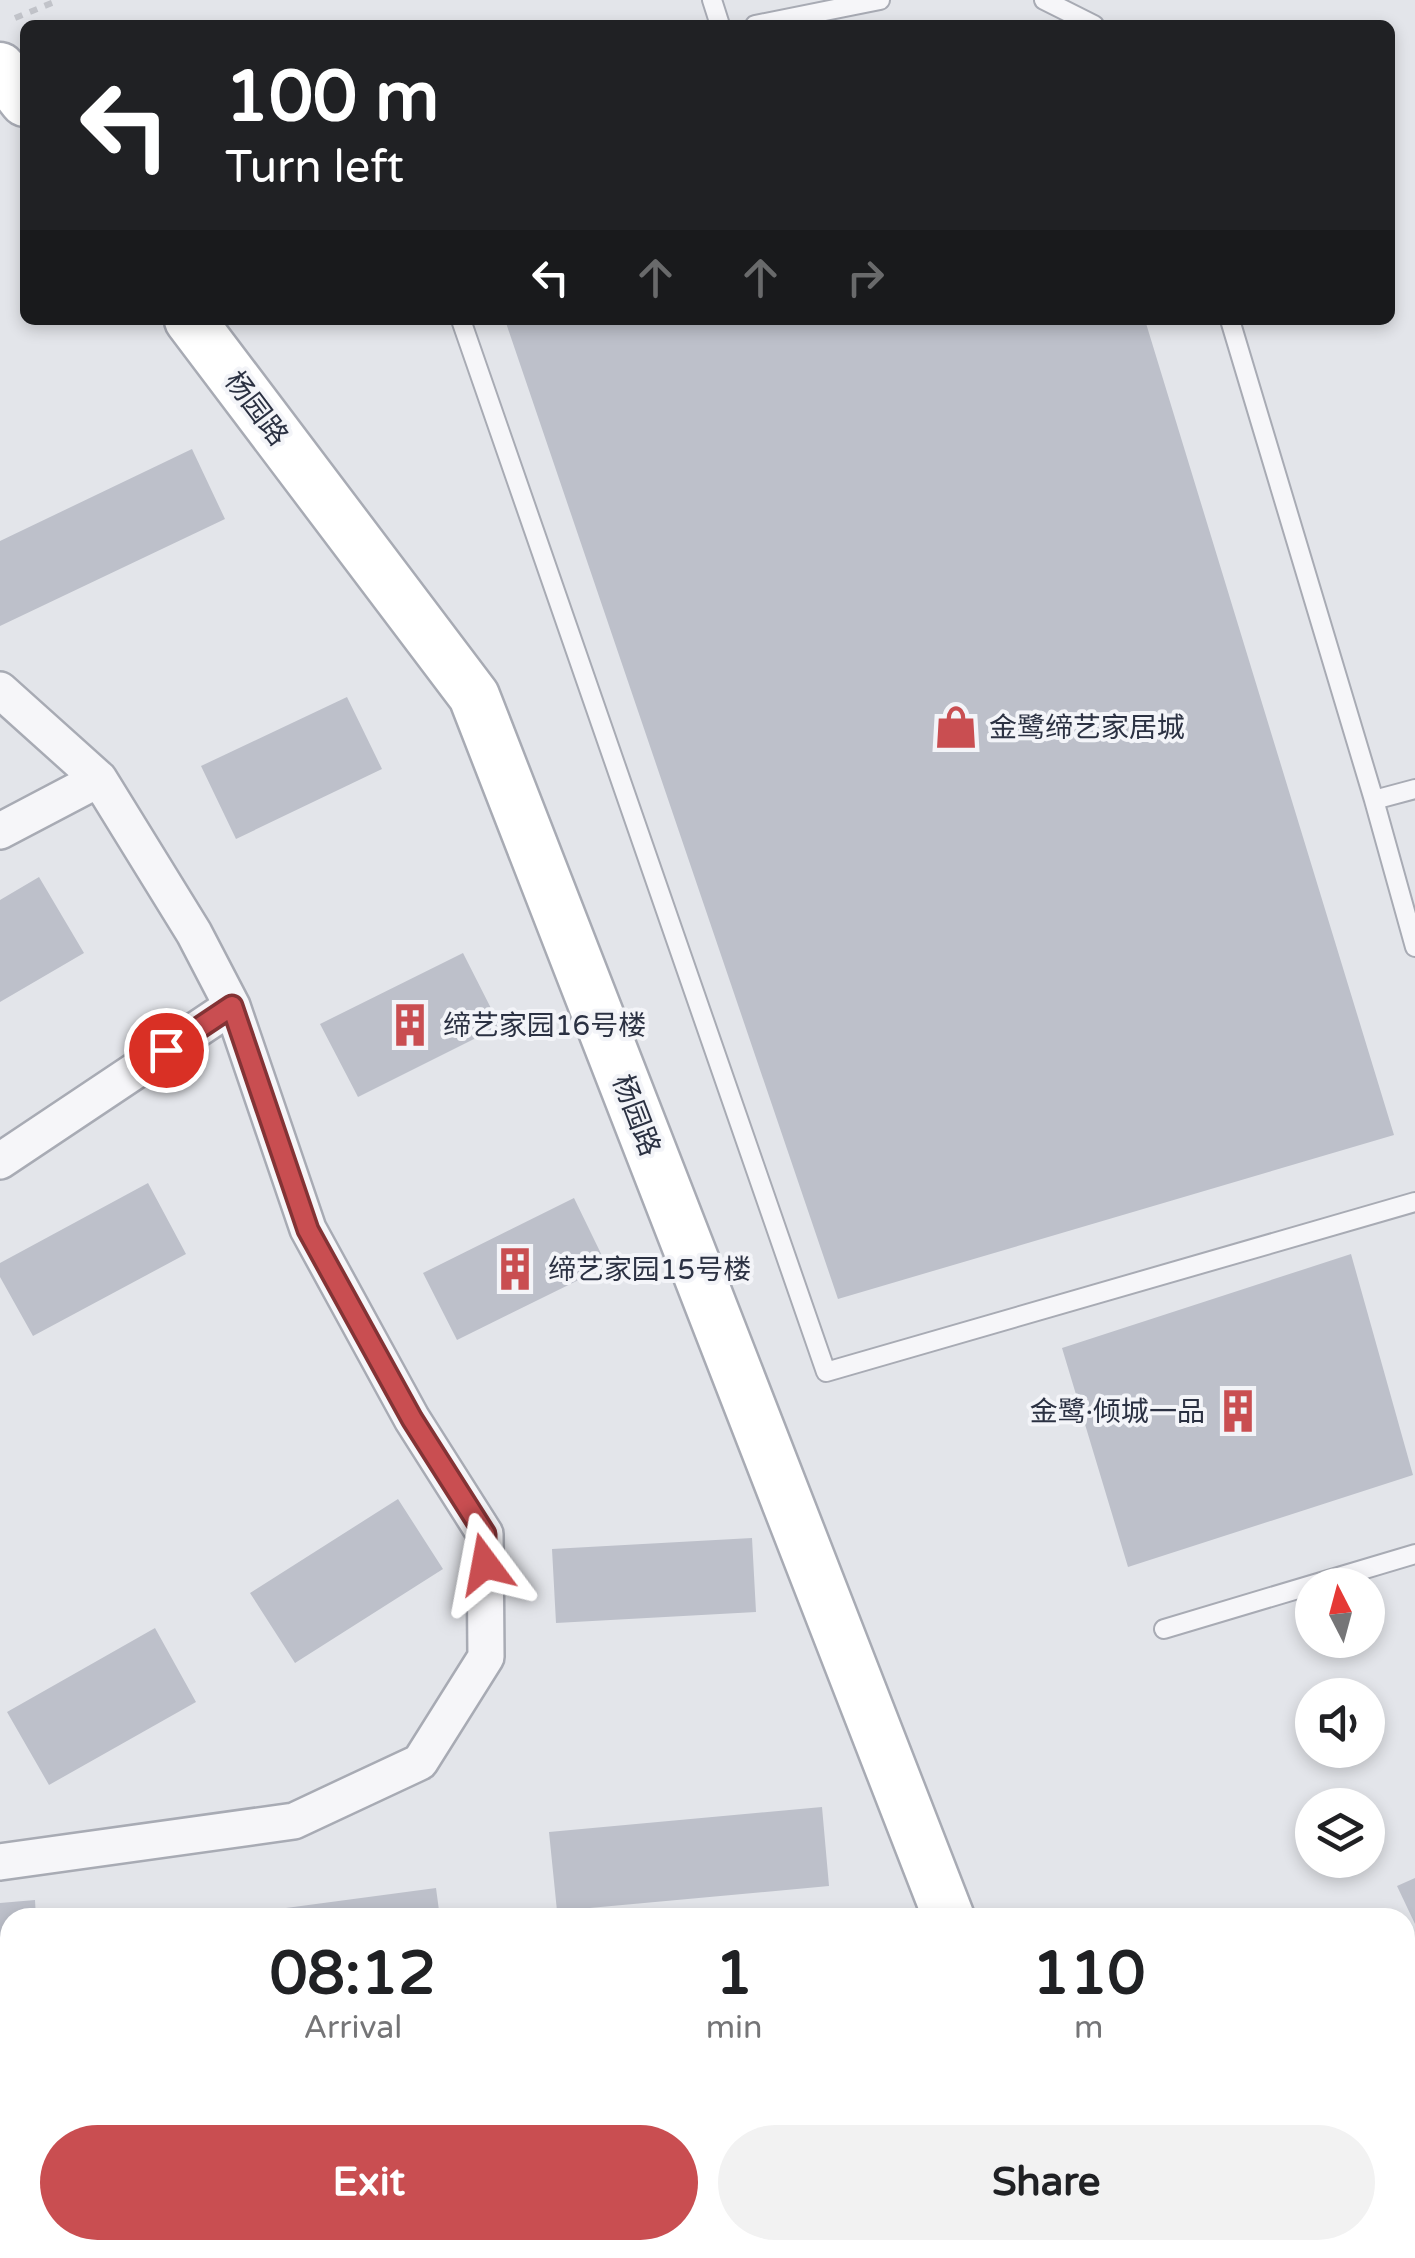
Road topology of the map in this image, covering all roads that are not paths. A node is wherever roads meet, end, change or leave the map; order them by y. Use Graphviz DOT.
graph roads {
  1 [pos="880,0"];
  2 [pos="1044,0"];
  3 [pos="780,20"];
  4 [pos="1084,20"];
  5 [pos="0,68"];
  6 [pos="20,95"];
  7 [pos="194,325"];
  8 [pos="463,325"];
  9 [pos="1232,325"];
  10 [pos="0,690"];
  11 [pos="99,778"];
  12 [pos="1415,789"];
  13 [pos="1374,800"];
  14 [pos="0,831"];
  15 [pos="1415,947"];
  16 [pos="232,1006"];
  17 [pos="0,1160"];
  18 [pos="1415,1202"];
  19 [pos="1415,1554"];
  20 [pos="1164,1629"];
  21 [pos="0,1862"];
  22 [pos="945,1908"];
  1 -- 3 [label="lane"];
  2 -- 4 [label="lane"];
  5 -- 6 [label="street"];
  7 -- 22 [label="street, 杨园路"];
  8 -- 18 [label="lane"];
  9 -- 13 [label="lane"];
  10 -- 11 [label="street"];
  11 -- 14 [label="street"];
  11 -- 16 [label="street"];
  12 -- 13 [label="lane"];
  13 -- 15 [label="lane"];
  16 -- 17 [label="street"];
  16 -- 21 [label="street"];
  19 -- 20 [label="lane"];
}
